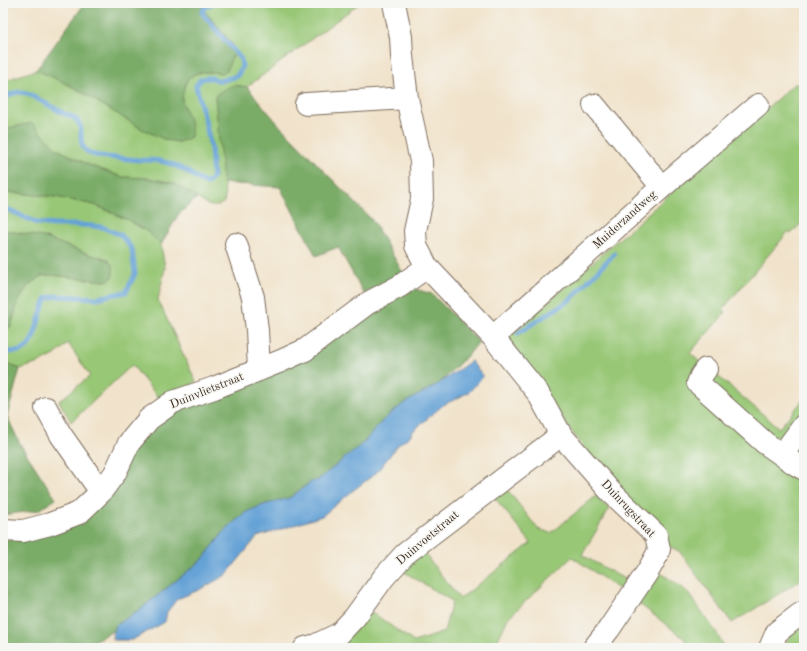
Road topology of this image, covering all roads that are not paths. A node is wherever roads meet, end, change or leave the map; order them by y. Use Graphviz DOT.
graph roads {
  1 [pos="394,3"];
  2 [pos="407,98"];
  3 [pos="306,104"];
  4 [pos="594,105"];
  5 [pos="758,105"];
  6 [pos="662,187"];
  7 [pos="236,244"];
  8 [pos="426,267"];
  9 [pos="493,337"];
  10 [pos="706,369"];
  11 [pos="259,370"];
  12 [pos="46,408"];
  13 [pos="804,425"];
  14 [pos="561,436"];
  15 [pos="782,455"];
  16 [pos="804,469"];
  17 [pos="101,492"];
  18 [pos="3,530"];
  19 [pos="804,612"];
  20 [pos="305,648"];
  21 [pos="594,648"];
  22 [pos="770,648"];
  1 -- 2 [label="street"];
  2 -- 3 [label="street"];
  2 -- 8 [label="street"];
  4 -- 6 [label="street"];
  5 -- 6 [label="street, Muiderzandweg"];
  6 -- 9 [label="street, Muiderzandweg"];
  7 -- 11 [label="street, Duinvlietstraat"];
  8 -- 9 [label="street"];
  8 -- 11 [label="street, Duinvlietstraat"];
  9 -- 14 [label="street"];
  10 -- 15 [label="street"];
  11 -- 17 [label="street, Duinvlietstraat"];
  12 -- 17 [label="street"];
  13 -- 15 [label="street"];
  14 -- 20 [label="street, Duinvoetstraat"];
  14 -- 21 [label="street, Duinrugstraat"];
  15 -- 16 [label="street"];
  17 -- 18 [label="street, Duinvlietstraat"];
  19 -- 22 [label="street"];
}
